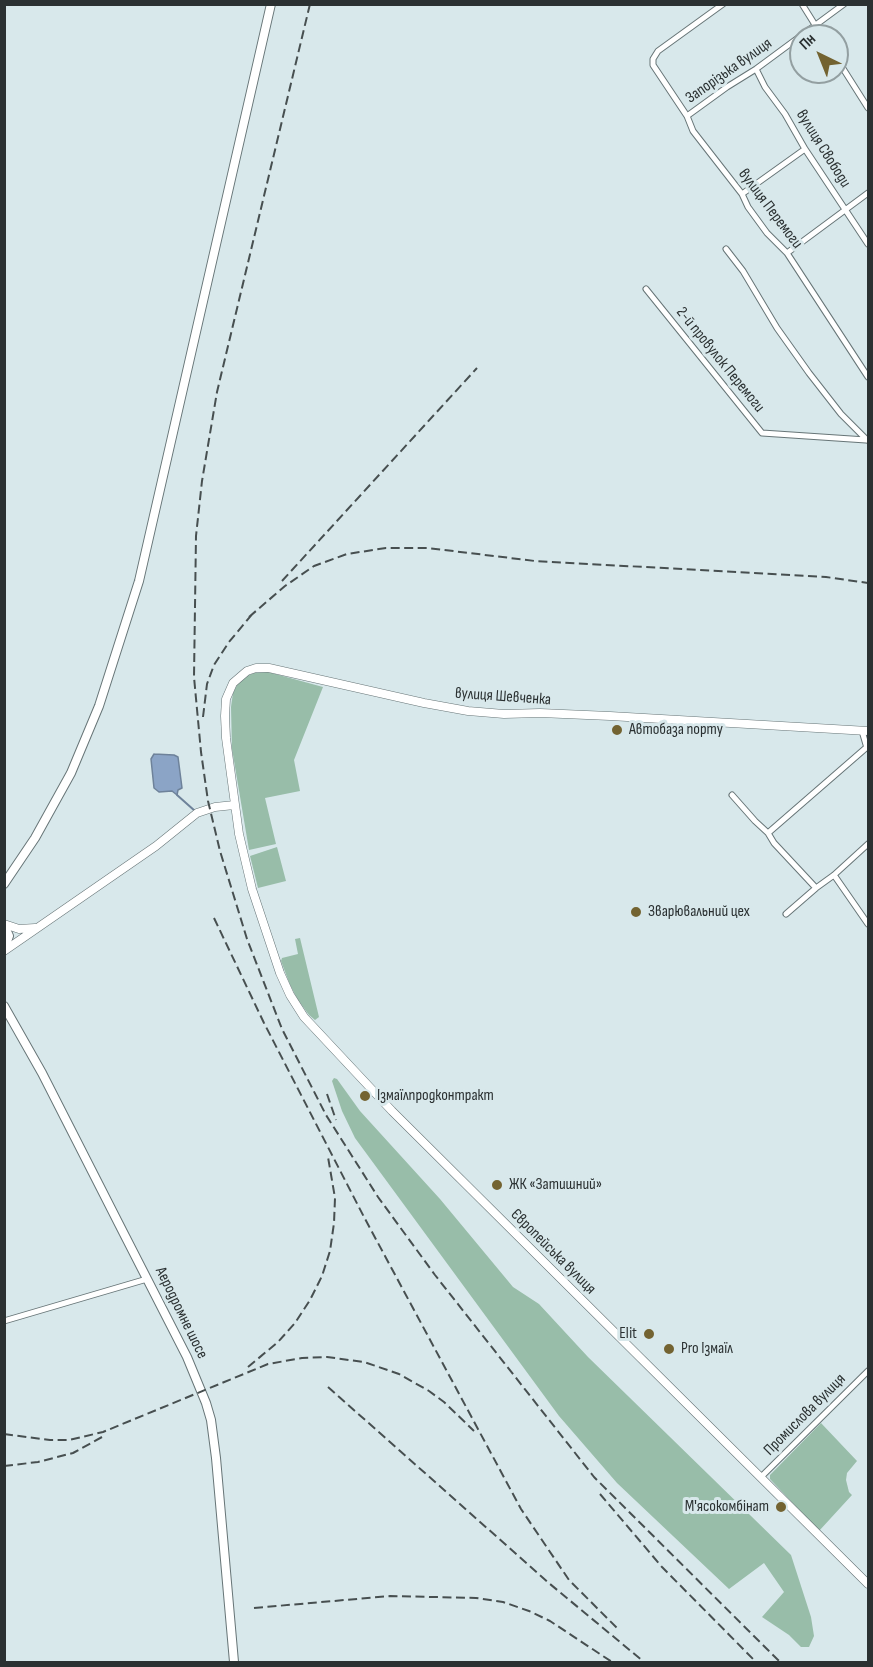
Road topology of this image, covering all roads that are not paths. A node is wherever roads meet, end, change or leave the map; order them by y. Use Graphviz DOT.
graph roads {
  1 [pos="270,4"];
  2 [pos="723,4"];
  3 [pos="802,4"];
  4 [pos="843,4"];
  5 [pos="814,24"];
  6 [pos="816,24"];
  7 [pos="789,44"];
  8 [pos="756,69"];
  9 [pos="849,78"];
  10 [pos="868,108"];
  11 [pos="687,116"];
  12 [pos="805,149"];
  13 [pos="868,193"];
  14 [pos="742,194"];
  15 [pos="845,209"];
  16 [pos="868,244"];
  17 [pos="726,249"];
  18 [pos="787,253"];
  19 [pos="646,289"];
  20 [pos="868,377"];
  21 [pos="868,440"];
  22 [pos="865,731"];
  23 [pos="868,748"];
  24 [pos="732,795"];
  25 [pos="234,805"];
  26 [pos="768,833"];
  27 [pos="866,846"];
  28 [pos="868,854"];
  29 [pos="834,875"];
  30 [pos="4,884"];
  31 [pos="816,888"];
  32 [pos="786,914"];
  33 [pos="4,924"];
  34 [pos="868,924"];
  35 [pos="42,925"];
  36 [pos="4,950"];
  37 [pos="4,1006"];
  38 [pos="147,1279"];
  39 [pos="4,1321"];
  40 [pos="868,1371"];
  41 [pos="761,1477"];
  42 [pos="868,1584"];
  43 [pos="234,1662"];
  1 -- 30 [label="highway"];
  2 -- 11 [label="street, вулиця Перемоги"];
  3 -- 5 [label="street"];
  4 -- 6 [label="street, Запорізька вулиця"];
  7 -- 8 [label="street, Запорізька вулиця"];
  8 -- 11 [label="street, Запорізька вулиця"];
  8 -- 12 [label="street, вулиця Свободи"];
  9 -- 10 [label="street"];
  11 -- 14 [label="street, вулиця Перемоги"];
  12 -- 14 [label="street"];
  12 -- 15 [label="street, вулиця Свободи"];
  13 -- 15 [label="street"];
  14 -- 18 [label="street, вулиця Перемоги"];
  15 -- 16 [label="street, вулиця Свободи"];
  15 -- 18 [label="street"];
  17 -- 21 [label="street, 2-й провулок Перемоги"];
  18 -- 20 [label="street, вулиця Перемоги"];
  19 -- 21 [label="street, 2-й провулок Перемоги"];
  22 -- 23 [label="street"];
  22 -- 25 [label="main road, вулиця Шевченка"];
  23 -- 26 [label="street"];
  24 -- 26 [label="street"];
  25 -- 35 [label="main road"];
  25 -- 41 [label="main road, Європейська вулиця"];
  26 -- 31 [label="street"];
  27 -- 28 [label="street"];
  27 -- 29 [label="street"];
  29 -- 31 [label="street"];
  29 -- 34 [label="street"];
  31 -- 32 [label="street"];
  33 -- 35 [label="main road"];
  33 -- 36 [label="highway"];
  35 -- 36 [label="main road"];
  37 -- 38 [label="highway, Аеродромне шосе"];
  38 -- 39 [label="street"];
  38 -- 43 [label="highway, Аеродромне шосе"];
  40 -- 41 [label="street, Промислова вулиця"];
  41 -- 42 [label="main road, Європейська вулиця"];
}
